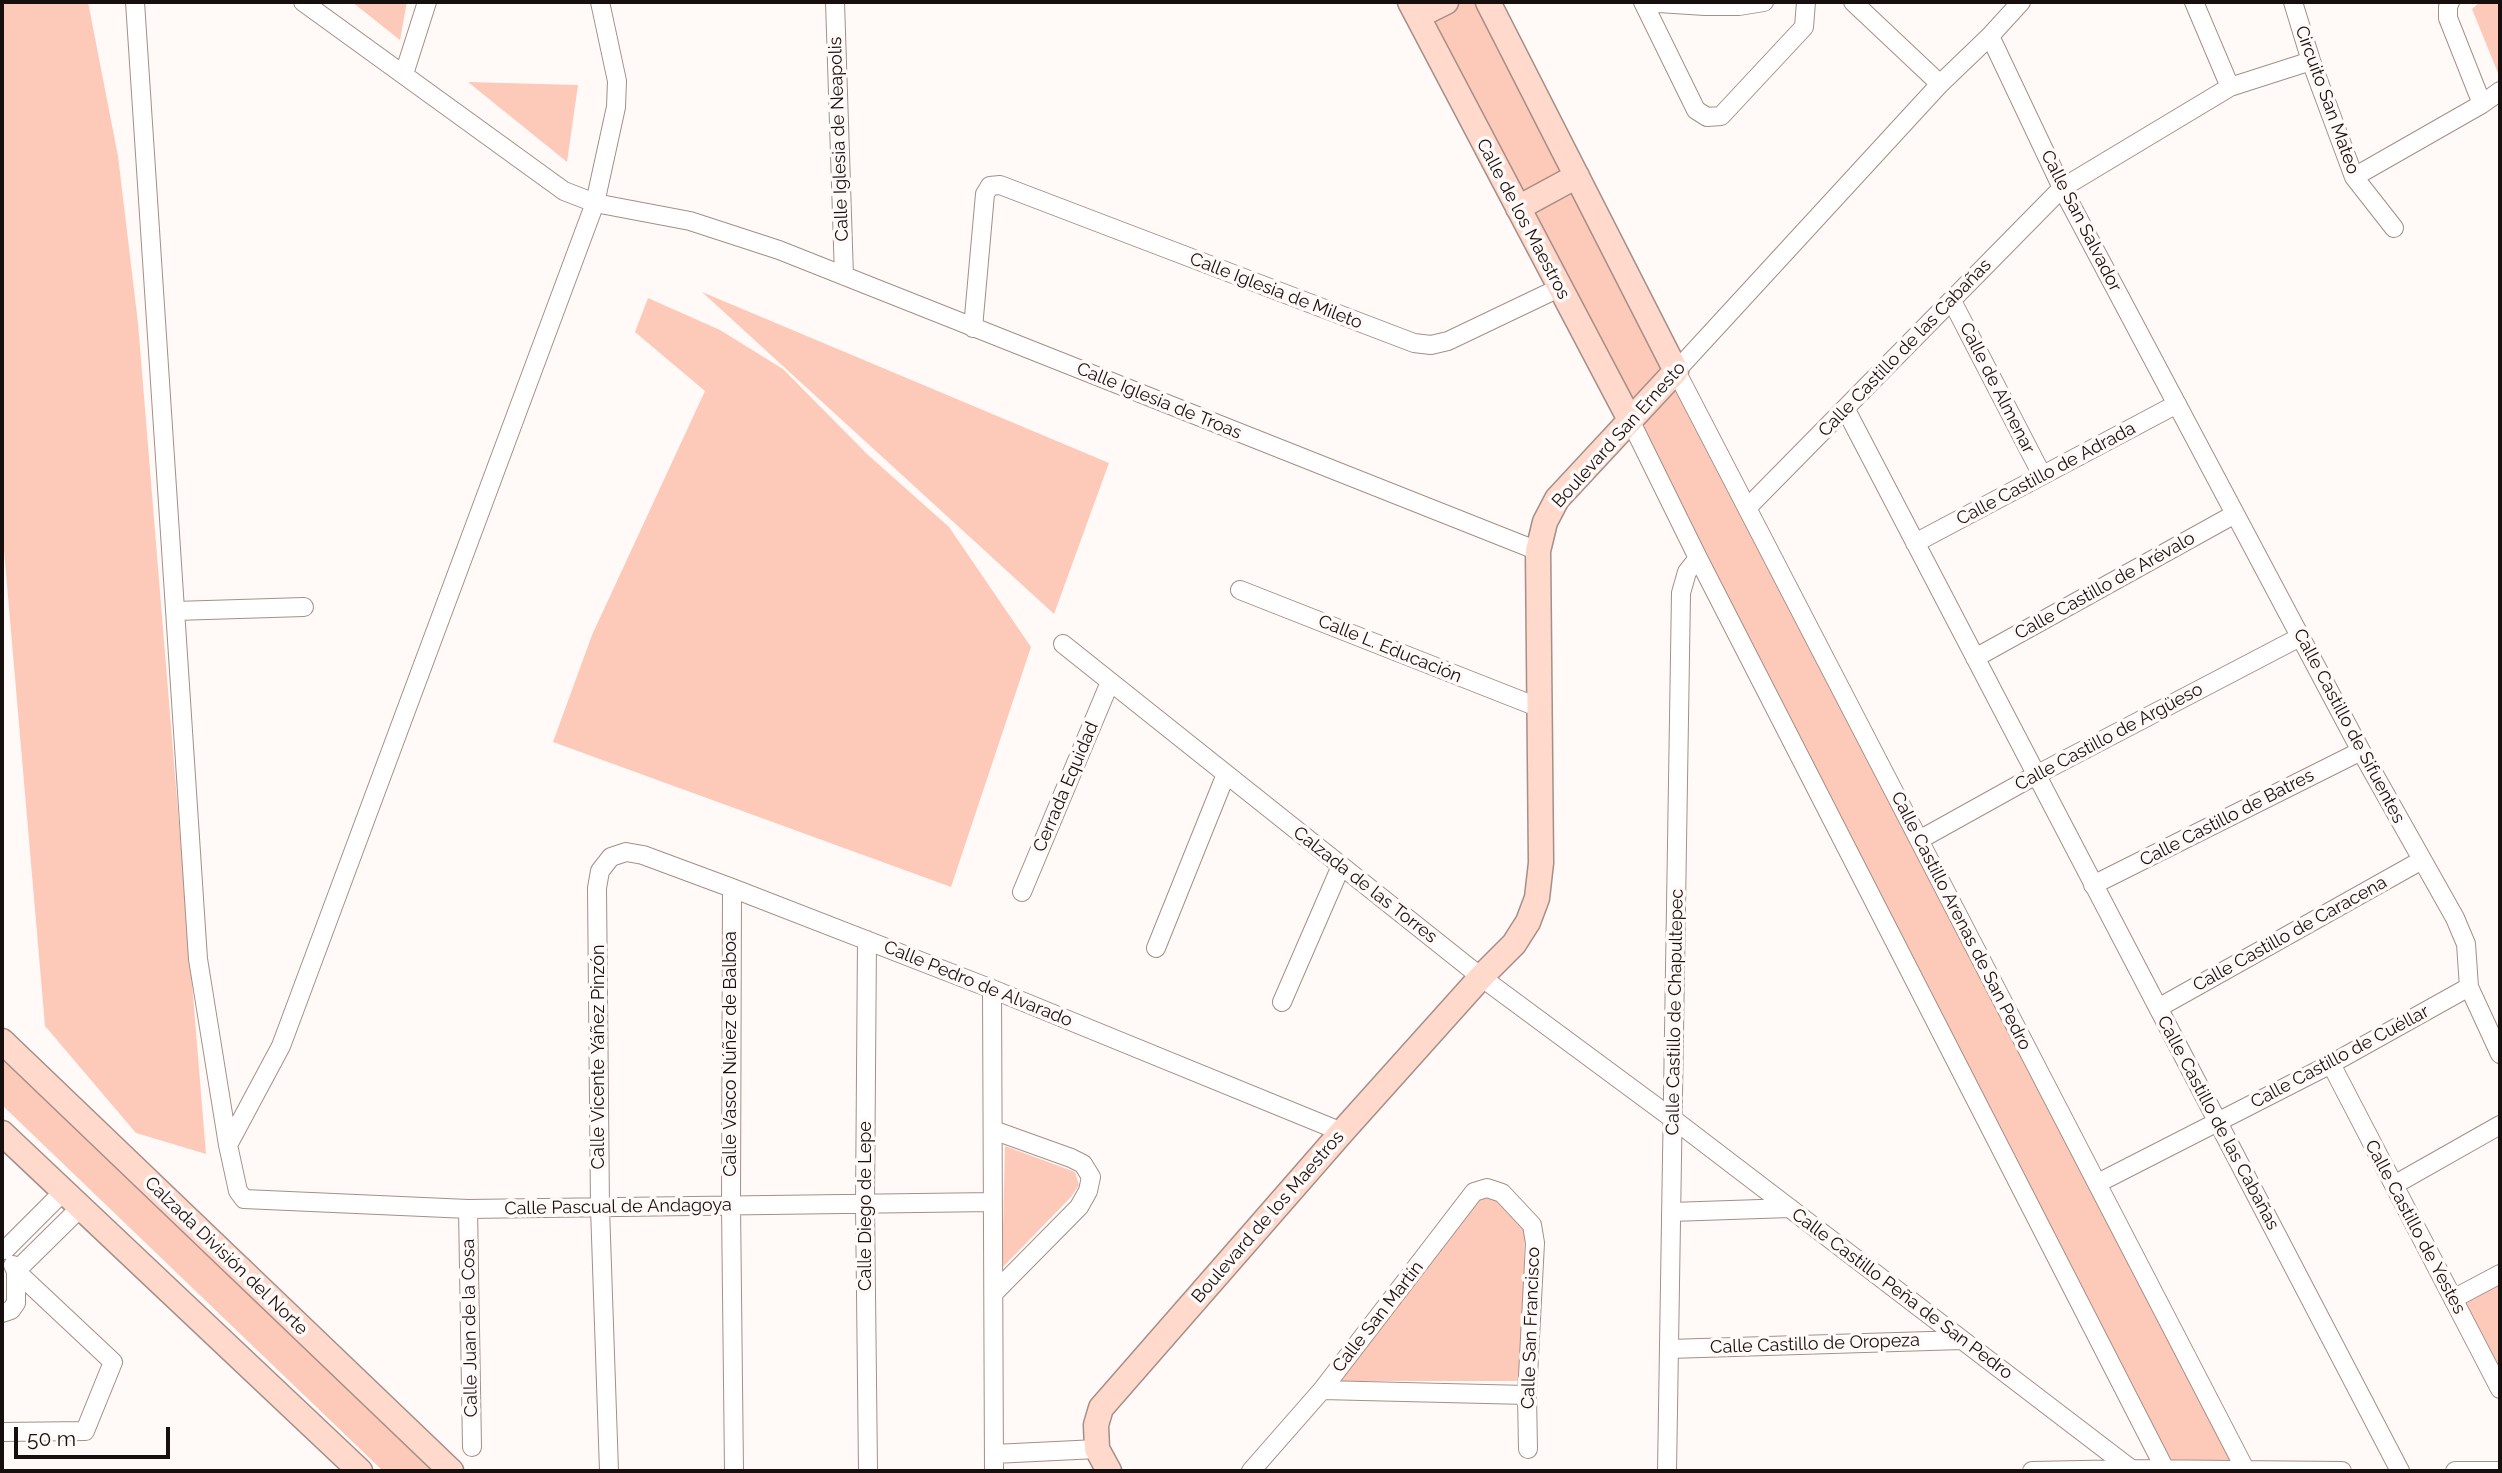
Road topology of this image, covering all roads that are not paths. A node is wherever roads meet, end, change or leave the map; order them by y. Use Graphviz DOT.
graph roads {
  1 [pos="135,2"];
  2 [pos="303,2"];
  3 [pos="427,2"];
  4 [pos="600,2"];
  5 [pos="835,2"];
  6 [pos="1446,2"];
  7 [pos="1488,2"];
  8 [pos="1643,2"];
  9 [pos="1764,2"];
  10 [pos="1806,2"];
  11 [pos="1853,2"];
  12 [pos="2021,2"];
  13 [pos="2194,2"];
  14 [pos="2293,2"];
  15 [pos="2450,2"];
  16 [pos="1414,9"];
  17 [pos="1990,36"];
  18 [pos="2311,61"];
  19 [pos="404,74"];
  20 [pos="1940,84"];
  21 [pos="2230,87"];
  22 [pos="2500,91"];
  23 [pos="2482,104"];
  24 [pos="1577,176"];
  25 [pos="2354,177"];
  26 [pos="2062,188"];
  27 [pos="595,203"];
  28 [pos="1518,208"];
  29 [pos="2394,228"];
  30 [pos="844,276"];
  31 [pos="1559,288"];
  32 [pos="1952,301"];
  33 [pos="973,327"];
  34 [pos="1676,371"];
  35 [pos="2177,404"];
  36 [pos="1846,410"];
  37 [pos="1630,420"];
  38 [pos="2042,475"];
  39 [pos="1747,508"];
  40 [pos="2235,514"];
  41 [pos="1915,543"];
  42 [pos="1538,551"];
  43 [pos="1698,558"];
  44 [pos="1240,590"];
  45 [pos="304,607"];
  46 [pos="175,611"];
  47 [pos="2300,637"];
  48 [pos="1063,644"];
  49 [pos="1975,659"];
  50 [pos="1110,682"];
  51 [pos="1540,708"];
  52 [pos="2361,751"];
  53 [pos="1226,774"];
  54 [pos="2036,775"];
  55 [pos="1919,840"];
  56 [pos="611,857"];
  57 [pos="2422,860"];
  58 [pos="1341,866"];
  59 [pos="2093,885"];
  60 [pos="732,888"];
  61 [pos="1022,892"];
  62 [pos="867,940"];
  63 [pos="1157,948"];
  64 [pos="1481,977"];
  65 [pos="2469,987"];
  66 [pos="992,989"];
  67 [pos="1282,1002"];
  68 [pos="2158,1008"];
  69 [pos="2,1041"];
  70 [pos="2500,1054"];
  71 [pos="2330,1064"];
  72 [pos="1673,1119"];
  73 [pos="2217,1120"];
  74 [pos="2500,1125"];
  75 [pos="993,1130"];
  76 [pos="1342,1132"];
  77 [pos="2,1133"];
  78 [pos="228,1145"];
  79 [pos="2098,1182"];
  80 [pos="2394,1185"];
  81 [pos="1487,1188"];
  82 [pos="72,1200"];
  83 [pos="993,1202"];
  84 [pos="865,1204"];
  85 [pos="731,1206"];
  86 [pos="600,1208"];
  87 [pos="1790,1208"];
  88 [pos="468,1209"];
  89 [pos="1671,1212"];
  90 [pos="3,1250"];
  91 [pos="16,1271"];
  92 [pos="2500,1274"];
  93 [pos="993,1293"];
  94 [pos="2453,1300"];
  95 [pos="2,1313"];
  96 [pos="1962,1340"];
  97 [pos="1669,1349"];
  98 [pos="2500,1389"];
  99 [pos="1322,1390"];
  100 [pos="1527,1395"];
  101 [pos="2,1432"];
  102 [pos="472,1447"];
  103 [pos="1097,1449"];
  104 [pos="1528,1449"];
  105 [pos="994,1463"];
  106 [pos="2131,1469"];
  107 [pos="360,1471"];
  108 [pos="452,1471"];
  109 [pos="610,1471"];
  110 [pos="734,1471"];
  111 [pos="868,1471"];
  112 [pos="1109,1471"];
  113 [pos="1251,1471"];
  114 [pos="1667,1471"];
  115 [pos="2032,1471"];
  116 [pos="2166,1471"];
  117 [pos="2246,1471"];
  118 [pos="2342,1471"];
  119 [pos="2400,1471"];
  120 [pos="2455,1471"];
  121 [pos="2500,1471"];
  1 -- 46 [label="street"];
  2 -- 19 [label="street, Calle Iglesia de Troas"];
  3 -- 19 [label="street"];
  4 -- 27 [label="street"];
  5 -- 30 [label="street, Calle Iglesia de Neapolis"];
  6 -- 16 [label="main road"];
  7 -- 24 [label="main road"];
  8 -- 9 [label="street"];
  8 -- 10 [label="street"];
  11 -- 20 [label="street"];
  12 -- 17 [label="street, Boulevard San Ernesto"];
  13 -- 21 [label="street"];
  14 -- 18 [label="street, Circuito San Mateo"];
  15 -- 23 [label="street"];
  16 -- 28 [label="main road, Calle de los Maestros"];
  17 -- 20 [label="street, Boulevard San Ernesto"];
  17 -- 26 [label="street, Calle San Salvador"];
  18 -- 21 [label="street, Calle Castillo de las Cabañas"];
  18 -- 25 [label="street, Circuito San Mateo"];
  19 -- 27 [label="street, Calle Iglesia de Troas"];
  20 -- 34 [label="street, Boulevard San Ernesto"];
  21 -- 26 [label="street, Calle Castillo de las Cabañas"];
  22 -- 23 [label="street"];
  23 -- 25 [label="street"];
  24 -- 28 [label="main road"];
  24 -- 34 [label="main road"];
  25 -- 29 [label="street, Circuito San Mateo"];
  26 -- 32 [label="street, Calle Castillo de las Cabañas"];
  26 -- 35 [label="street, Calle San Salvador"];
  27 -- 30 [label="street, Calle Iglesia de Troas"];
  27 -- 78 [label="street"];
  28 -- 31 [label="main road, Calle de los Maestros"];
  30 -- 33 [label="street, Calle Iglesia de Troas"];
  31 -- 33 [label="street, Calle Iglesia de Mileto"];
  31 -- 37 [label="main road, Calle de los Maestros"];
  32 -- 36 [label="street, Calle Castillo de las Cabañas"];
  32 -- 38 [label="street, Calle de Almenar"];
  33 -- 42 [label="street, Calle Iglesia de Troas"];
  34 -- 37 [label="main road, Boulevard San Ernesto"];
  34 -- 39 [label="street, Calle Castillo Arenas de San Pedro"];
  35 -- 38 [label="street, Calle Castillo de Adrada"];
  35 -- 40 [label="street, Calle Castillo de Sifuentes"];
  36 -- 39 [label="street, Calle Castillo de las Cabañas"];
  36 -- 41 [label="street"];
  37 -- 42 [label="main road, Boulevard San Ernesto"];
  37 -- 43 [label="street"];
  38 -- 41 [label="street, Calle Castillo de Adrada"];
  39 -- 55 [label="street, Calle Castillo Arenas de San Pedro"];
  40 -- 47 [label="street, Calle Castillo de Sifuentes"];
  40 -- 49 [label="street, Calle Castillo de Arévalo"];
  41 -- 49 [label="street"];
  42 -- 51 [label="main road, Boulevard San Ernesto"];
  43 -- 72 [label="street, Calle Castillo de Chapultepec"];
  43 -- 116 [label="street"];
  44 -- 51 [label="street, Calle L. Educación"];
  45 -- 46 [label="street"];
  46 -- 78 [label="street"];
  47 -- 52 [label="street, Calle Castillo de Sifuentes"];
  47 -- 54 [label="street, Calle Castillo de Argüeso"];
  48 -- 50 [label="street, Calzada de las Torres"];
  49 -- 54 [label="street"];
  50 -- 53 [label="street, Calzada de las Torres"];
  50 -- 61 [label="street, Cerrada Equidad"];
  51 -- 64 [label="main road, Boulevard San Ernesto"];
  52 -- 57 [label="street, Calle Castillo de Sifuentes"];
  52 -- 59 [label="street, Calle Castillo de Batres"];
  53 -- 58 [label="street, Calzada de las Torres"];
  53 -- 63 [label="street"];
  54 -- 55 [label="street, Calle Castillo de Argüeso"];
  54 -- 59 [label="street, Calle Castillo de las Cabañas"];
  55 -- 79 [label="street, Calle Castillo Arenas de San Pedro"];
  56 -- 60 [label="street, Calle Pedro de Alvarado"];
  56 -- 86 [label="street, Calle Vicente Yáñez Pinzón"];
  57 -- 65 [label="street, Calle Castillo de Sifuentes"];
  57 -- 68 [label="street, Calle Castillo de Caracena"];
  58 -- 64 [label="street, Calzada de las Torres"];
  58 -- 67 [label="street"];
  59 -- 68 [label="street, Calle Castillo de las Cabañas"];
  60 -- 62 [label="street, Calle Pedro de Alvarado"];
  60 -- 85 [label="street, Calle Vasco Núñez de Balboa"];
  62 -- 66 [label="street, Calle Pedro de Alvarado"];
  62 -- 84 [label="street, Calle Diego de Lepe"];
  64 -- 72 [label="street, Calzada de las Torres"];
  64 -- 76 [label="main road, Boulevard de los Maestros"];
  65 -- 70 [label="street, Calle Castillo de Sifuentes"];
  65 -- 71 [label="street, Calle Castillo de Cuéllar"];
  66 -- 75 [label="street"];
  66 -- 76 [label="street, Calle Pedro de Alvarado"];
  68 -- 73 [label="street, Calle Castillo de las Cabañas"];
  69 -- 108 [label="main road, Calzada División del Norte"];
  71 -- 73 [label="street, Calle Castillo de Cuéllar"];
  71 -- 80 [label="street, Calle Castillo de Yestes"];
  72 -- 87 [label="street, Calle Castillo Peña de San Pedro"];
  72 -- 89 [label="street, Calle Castillo de Chapultepec"];
  73 -- 79 [label="street, Calle Castillo de Cuéllar"];
  73 -- 119 [label="street, Calle Castillo de las Cabañas"];
  74 -- 80 [label="street"];
  75 -- 83 [label="street"];
  75 -- 93 [label="street"];
  76 -- 103 [label="main road, Boulevard de los Maestros"];
  77 -- 82 [label="main road"];
  78 -- 88 [label="street, Calle Pascual de Andagoya"];
  79 -- 117 [label="street, Calle Castillo Arenas de San Pedro"];
  80 -- 94 [label="street, Calle Castillo de Yestes"];
  81 -- 99 [label="street, Calle San Martín"];
  81 -- 100 [label="street, Calle San Francisco"];
  82 -- 90 [label="street"];
  82 -- 91 [label="street"];
  82 -- 107 [label="main road"];
  83 -- 84 [label="street, Calle Pascual de Andagoya"];
  83 -- 93 [label="street"];
  84 -- 85 [label="street, Calle Pascual de Andagoya"];
  84 -- 111 [label="street, Calle Diego de Lepe"];
  85 -- 86 [label="street, Calle Pascual de Andagoya"];
  85 -- 110 [label="street, Calle Vasco Núñez de Balboa"];
  86 -- 88 [label="street, Calle Pascual de Andagoya"];
  86 -- 109 [label="street, Calle Vicente Yáñez Pinzón"];
  87 -- 89 [label="street"];
  87 -- 96 [label="street, Calle Castillo Peña de San Pedro"];
  88 -- 102 [label="street, Calle Juan de la Cosa"];
  89 -- 97 [label="street, Calle Castillo de Chapultepec"];
  90 -- 91 [label="street"];
  91 -- 95 [label="street"];
  91 -- 101 [label="street"];
  92 -- 94 [label="street"];
  93 -- 105 [label="street"];
  94 -- 98 [label="street, Calle Castillo de Yestes"];
  96 -- 97 [label="street, Calle Castillo de Oropeza"];
  96 -- 106 [label="street, Calle Castillo Peña de San Pedro"];
  97 -- 114 [label="street, Calle Castillo de Chapultepec"];
  99 -- 100 [label="street, Calle San Martín"];
  99 -- 113 [label="street"];
  100 -- 104 [label="street, Calle San Francisco"];
  103 -- 105 [label="street"];
  103 -- 112 [label="main road"];
  106 -- 115 [label="street"];
  106 -- 116 [label="street"];
  116 -- 117 [label="street"];
  117 -- 118 [label="street"];
  120 -- 121 [label="street"];
}
